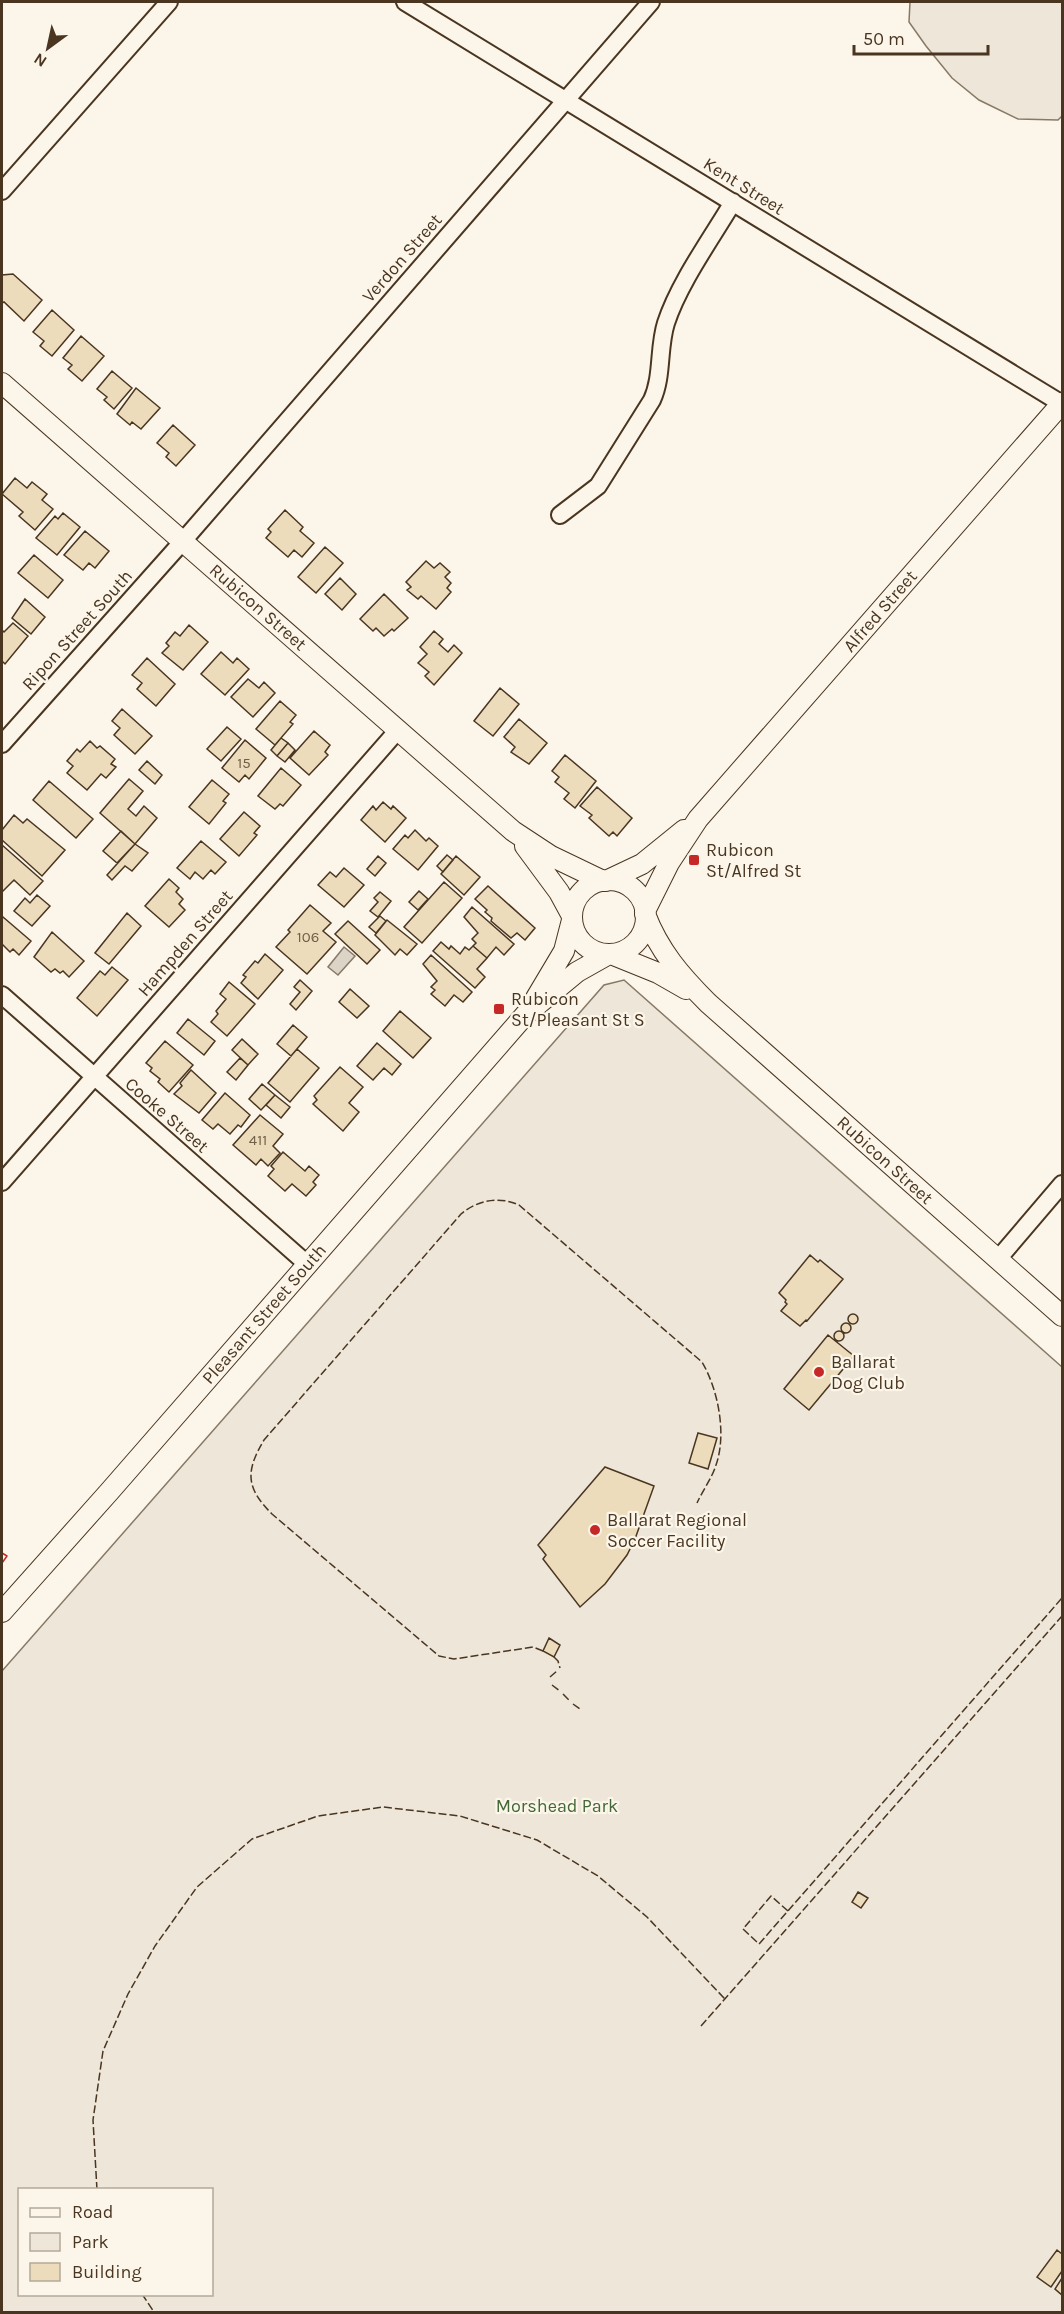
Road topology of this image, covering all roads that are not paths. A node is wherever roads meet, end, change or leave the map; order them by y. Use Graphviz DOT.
graph roads {
  1 [pos="169,2"];
  2 [pos="405,2"];
  3 [pos="651,2"];
  4 [pos="566,98"];
  5 [pos="2,191"];
  6 [pos="733,202"];
  7 [pos="2,383"];
  8 [pos="1062,404"];
  9 [pos="560,515"];
  10 [pos="183,541"];
  11 [pos="398,730"];
  12 [pos="2,744"];
  13 [pos="698,819"];
  14 [pos="513,831"];
  15 [pos="605,881"];
  16 [pos="645,913"];
  17 [pos="572,918"];
  18 [pos="610,954"];
  19 [pos="2,995"];
  20 [pos="708,1003"];
  21 [pos="525,1015"];
  22 [pos="94,1076"];
  23 [pos="2,1182"];
  24 [pos="1062,1184"];
  25 [pos="998,1259"];
  26 [pos="307,1264"];
  27 [pos="1062,1316"];
  28 [pos="3,1608"];
  1 -- 5 [label="street"];
  2 -- 4 [label="street, Kent Street"];
  3 -- 4 [label="street, Verdon Street"];
  4 -- 6 [label="street, Kent Street"];
  4 -- 10 [label="street, Verdon Street"];
  6 -- 8 [label="street, Kent Street"];
  6 -- 9 [label="street"];
  7 -- 10 [label="street, Rubicon Street"];
  8 -- 13 [label="street, Alfred Street"];
  10 -- 11 [label="street, Rubicon Street"];
  10 -- 12 [label="street, Ripon Street South"];
  11 -- 14 [label="street, Rubicon Street"];
  11 -- 22 [label="street, Hampden Street"];
  13 -- 15 [label="street, Alfred Street"];
  13 -- 16 [label="street, Alfred Street"];
  14 -- 15 [label="street, Rubicon Street"];
  14 -- 17 [label="street, Rubicon Street"];
  15 -- 16 [label="street"];
  15 -- 17 [label="street"];
  16 -- 18 [label="street"];
  16 -- 20 [label="street, Rubicon Street"];
  17 -- 18 [label="street"];
  17 -- 21 [label="street, Pleasant Street South"];
  18 -- 20 [label="street, Rubicon Street"];
  18 -- 21 [label="street, Pleasant Street South"];
  19 -- 22 [label="street, Cooke Street"];
  20 -- 25 [label="street, Rubicon Street"];
  21 -- 26 [label="street, Pleasant Street South"];
  22 -- 23 [label="street, Hampden Street"];
  22 -- 26 [label="street, Cooke Street"];
  24 -- 25 [label="street"];
  25 -- 27 [label="street, Rubicon Street"];
  26 -- 28 [label="street, Pleasant Street South"];
}
